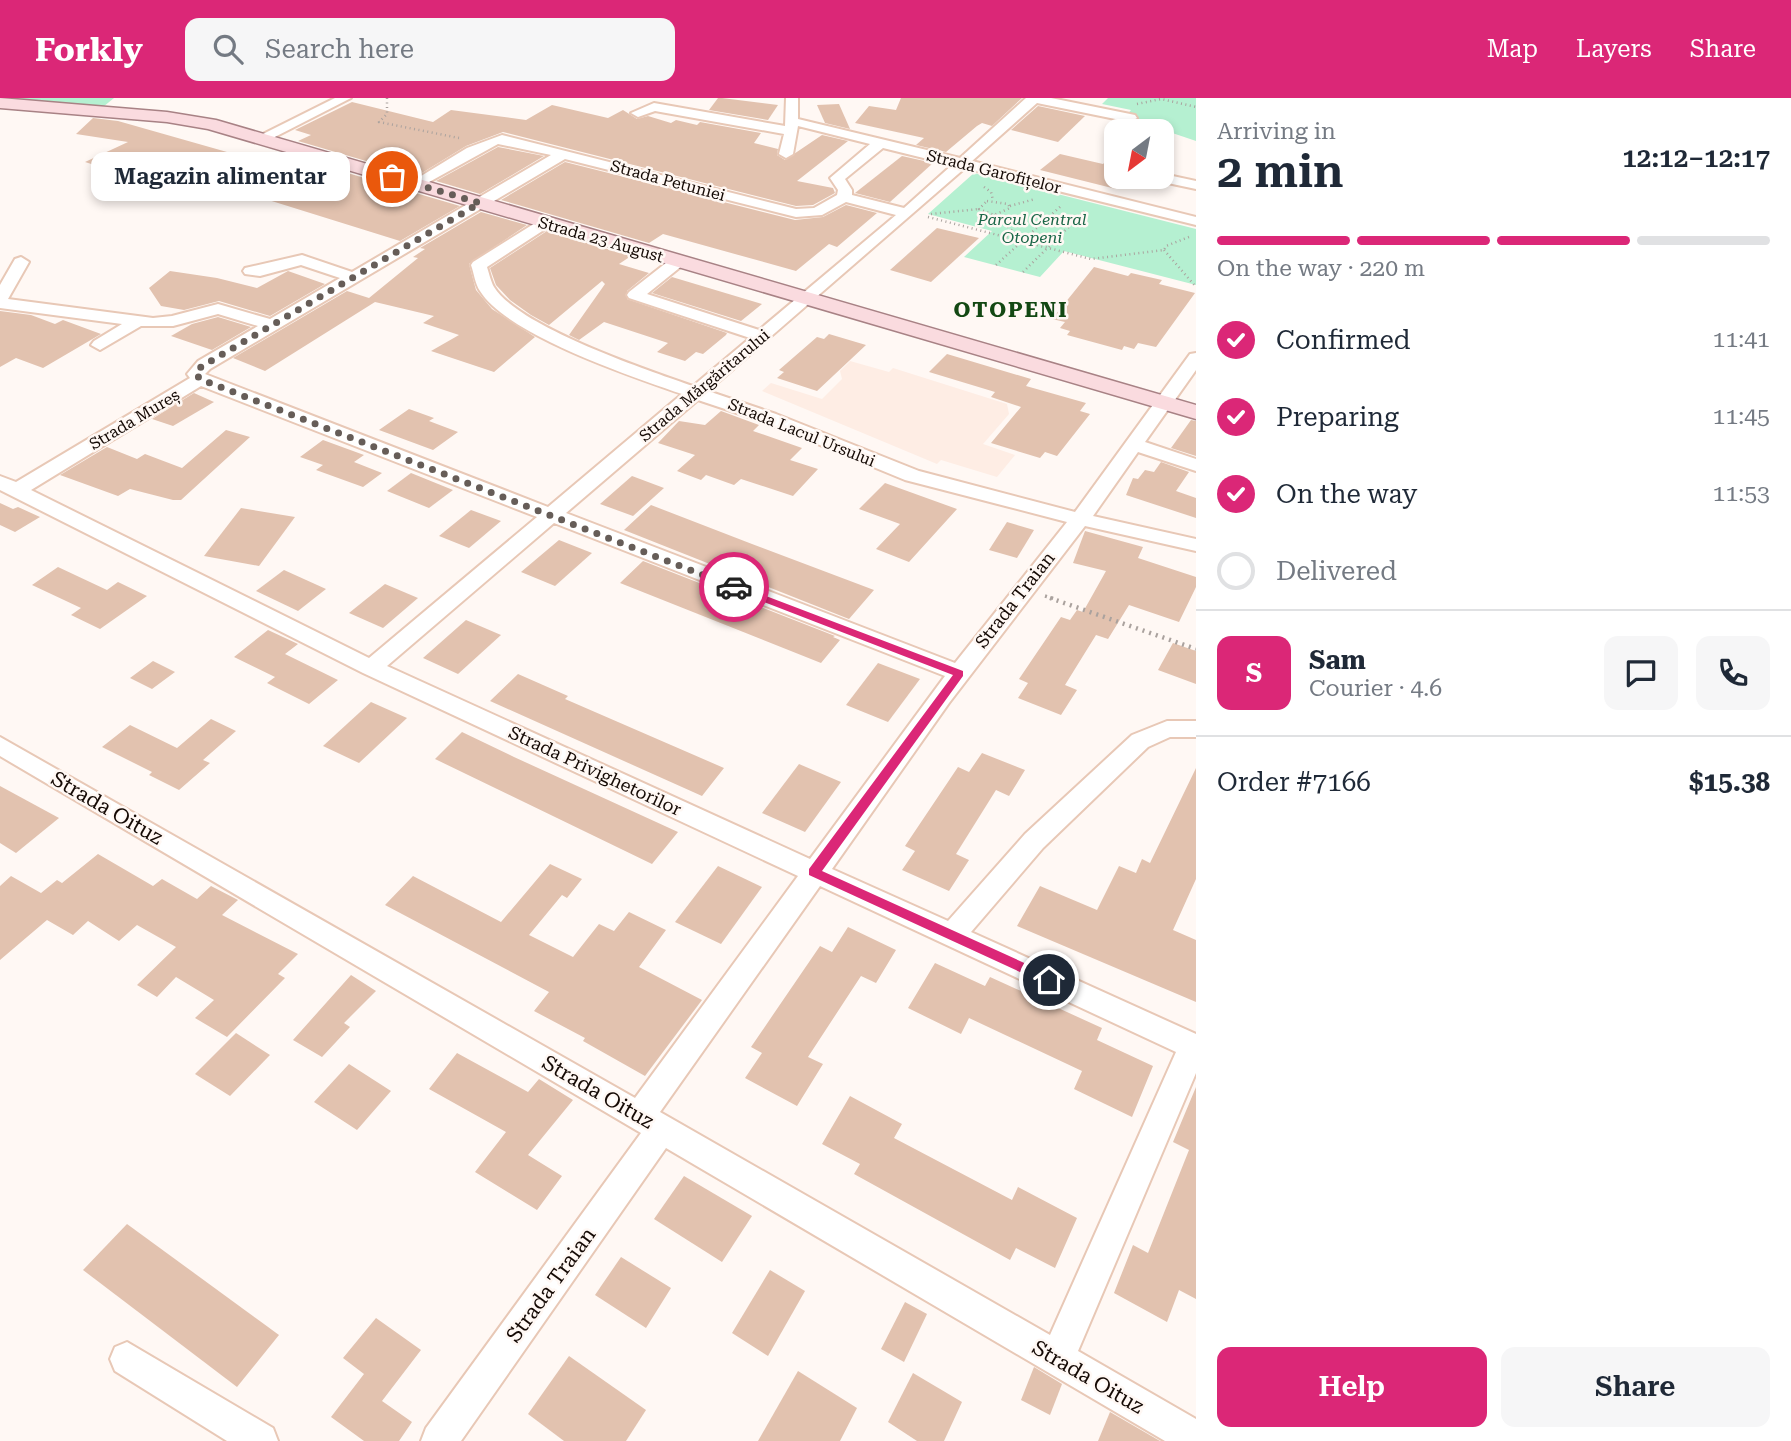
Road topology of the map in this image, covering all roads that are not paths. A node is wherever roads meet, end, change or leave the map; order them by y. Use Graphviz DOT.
graph roads {
  1 [pos="345,98"];
  2 [pos="792,98"];
  3 [pos="1034,98"];
  4 [pos="0,103"];
  5 [pos="638,113"];
  6 [pos="1130,118"];
  7 [pos="792,126"];
  8 [pos="260,139"];
  9 [pos="880,143"];
  10 [pos="565,153"];
  11 [pos="786,154"];
  12 [pos="963,163"];
  13 [pos="1174,180"];
  14 [pos="415,184"];
  15 [pos="1196,185"];
  16 [pos="844,197"];
  17 [pos="480,203"];
  18 [pos="907,213"];
  19 [pos="1196,221"];
  20 [pos="545,223"];
  21 [pos="677,261"];
  22 [pos="21,262"];
  23 [pos="251,271"];
  24 [pos="352,277"];
  25 [pos="806,299"];
  26 [pos="0,301"];
  27 [pos="137,323"];
  28 [pos="271,325"];
  29 [pos="761,336"];
  30 [pos="100,345"];
  31 [pos="1196,358"];
  32 [pos="200,379"];
  33 [pos="695,391"];
  34 [pos="1165,403"];
  35 [pos="1196,412"];
  36 [pos="1134,445"];
  37 [pos="1196,465"];
  38 [pos="8,486"];
  39 [pos="550,516"];
  40 [pos="1080,518"];
  41 [pos="1196,545"];
  42 [pos="371,668"];
  43 [pos="959,673"];
  44 [pos="1196,729"];
  45 [pos="0,745"];
  46 [pos="814,872"];
  47 [pos="952,935"];
  48 [pos="1195,1047"];
  49 [pos="651,1123"];
  50 [pos="127,1359"];
  51 [pos="1057,1359"];
  52 [pos="1196,1439"];
  53 [pos="260,1441"];
  54 [pos="439,1441"];
  1 -- 8 [label="street"];
  2 -- 7 [label="street"];
  3 -- 6 [label="street"];
  3 -- 12 [label="street, Strada Mărgăritarului"];
  4 -- 8 [label="main road, Strada 23 August"];
  5 -- 7 [label="street, Strada Garofițelor"];
  7 -- 9 [label="street, Strada Garofițelor"];
  7 -- 11 [label="street"];
  8 -- 14 [label="main road, Strada 23 August"];
  9 -- 12 [label="street, Strada Garofițelor"];
  9 -- 16 [label="street"];
  10 -- 14 [label="street, Strada Petuniei"];
  10 -- 16 [label="street, Strada Petuniei"];
  10 -- 17 [label="street, Strada Mureș"];
  12 -- 18 [label="street, Strada Mărgăritarului"];
  12 -- 19 [label="street, Strada Garofițelor"];
  13 -- 15 [label="street"];
  14 -- 17 [label="main road, Strada 23 August"];
  16 -- 18 [label="street"];
  17 -- 20 [label="main road, Strada 23 August"];
  17 -- 24 [label="street, Strada Mureș"];
  18 -- 25 [label="street, Strada Mărgăritarului"];
  20 -- 21 [label="main road, Strada 23 August"];
  20 -- 33 [label="street, Strada Lacul Ursului"];
  21 -- 25 [label="main road, Strada 23 August"];
  21 -- 29 [label="street"];
  22 -- 26 [label="street"];
  23 -- 24 [label="street"];
  24 -- 28 [label="street, Strada Mureș"];
  25 -- 29 [label="street, Strada Mărgăritarului"];
  25 -- 34 [label="main road, Strada 23 August"];
  26 -- 27 [label="street"];
  27 -- 28 [label="street"];
  27 -- 30 [label="street"];
  28 -- 32 [label="street, Strada Mureș"];
  29 -- 33 [label="street, Strada Mărgăritarului"];
  31 -- 34 [label="street, Strada Traian"];
  32 -- 38 [label="street, Strada Mureș"];
  32 -- 39 [label="street"];
  33 -- 39 [label="street, Strada Mărgăritarului"];
  33 -- 40 [label="street, Strada Lacul Ursului"];
  34 -- 35 [label="main road, Strada 23 August"];
  34 -- 36 [label="street, Strada Traian"];
  36 -- 37 [label="street"];
  36 -- 40 [label="street, Strada Traian"];
  38 -- 42 [label="street, Strada Privighetorilor"];
  39 -- 42 [label="street, Strada Mărgăritarului"];
  39 -- 43 [label="street"];
  40 -- 41 [label="street, Strada Lacul Ursului"];
  40 -- 43 [label="street, Strada Traian"];
  42 -- 46 [label="street, Strada Privighetorilor"];
  43 -- 46 [label="street, Strada Traian"];
  44 -- 47 [label="street"];
  45 -- 49 [label="street, Strada Oituz"];
  46 -- 47 [label="street, Strada Privighetorilor"];
  46 -- 49 [label="street, Strada Traian"];
  47 -- 48 [label="street, Strada Privighetorilor"];
  48 -- 51 [label="street"];
  49 -- 51 [label="street, Strada Oituz"];
  49 -- 54 [label="street, Strada Traian"];
  50 -- 53 [label="street"];
  51 -- 52 [label="street, Strada Oituz"];
}
